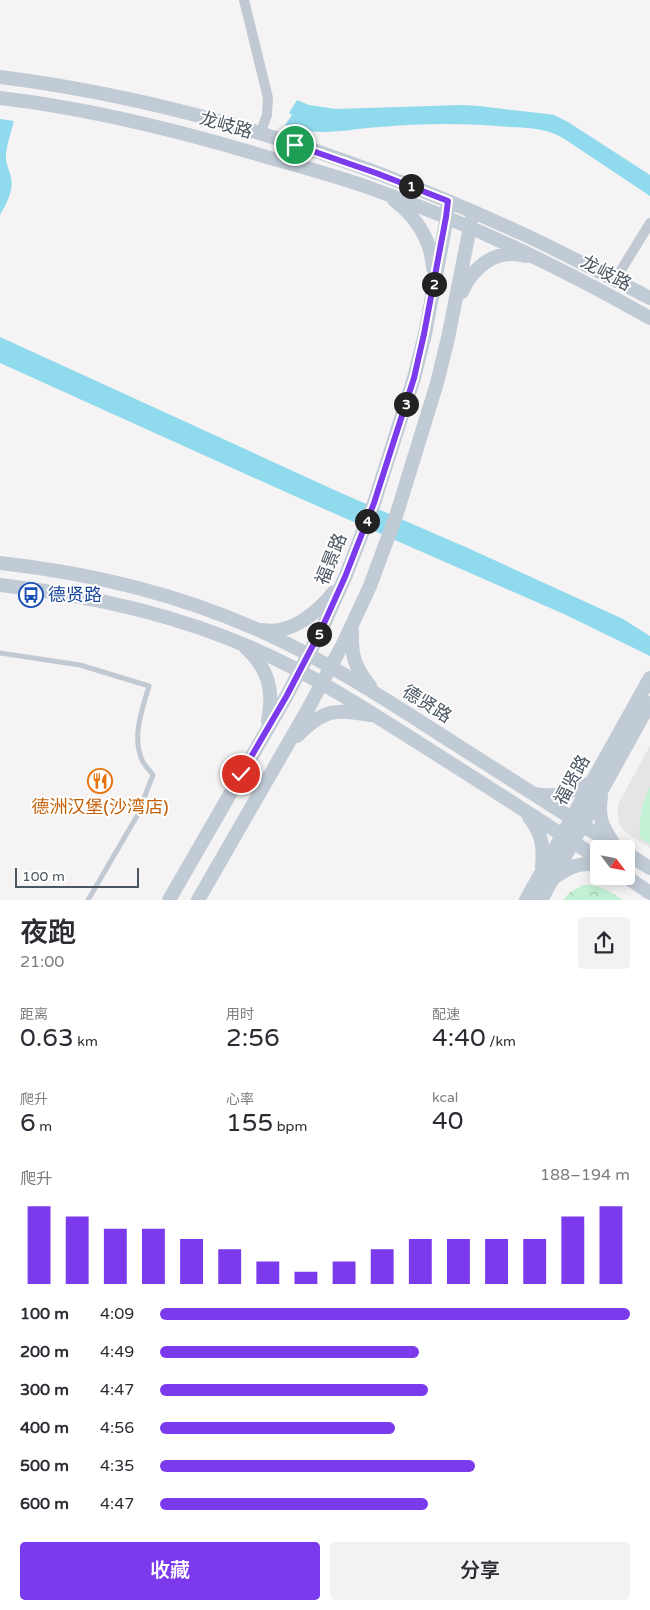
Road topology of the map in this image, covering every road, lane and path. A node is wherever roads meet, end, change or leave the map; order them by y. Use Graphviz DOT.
graph roads {
  1 [pos="244,0"];
  2 [pos="0,77"];
  3 [pos="0,98"];
  4 [pos="260,134"];
  5 [pos="383,192"];
  6 [pos="448,201"];
  7 [pos="474,212"];
  8 [pos="446,217"];
  9 [pos="650,223"];
  10 [pos="470,227"];
  11 [pos="544,261"];
  12 [pos="615,280"];
  13 [pos="434,284"];
  14 [pos="650,298"];
  15 [pos="452,318"];
  16 [pos="650,318"];
  17 [pos="0,563"];
  18 [pos="345,577"];
  19 [pos="0,585"];
  20 [pos="352,625"];
  21 [pos="254,629"];
  22 [pos="242,644"];
  23 [pos="0,653"];
  24 [pos="308,654"];
  25 [pos="330,666"];
  26 [pos="300,671"];
  27 [pos="650,678"];
  28 [pos="322,683"];
  29 [pos="377,694"];
  30 [pos="650,703"];
  31 [pos="376,716"];
  32 [pos="264,734"];
  33 [pos="286,747"];
  34 [pos="598,785"];
  35 [pos="534,794"];
  36 [pos="522,808"];
  37 [pos="577,821"];
  38 [pos="568,838"];
  39 [pos="606,840"];
  40 [pos="613,840"];
  41 [pos="590,853"];
  42 [pos="635,858"];
  43 [pos="590,865"];
  44 [pos="650,868"];
  45 [pos="538,878"];
  46 [pos="553,878"];
  47 [pos="635,883"];
  48 [pos="650,893"];
  49 [pos="88,900"];
  50 [pos="169,900"];
  51 [pos="198,900"];
  52 [pos="526,900"];
  53 [pos="541,900"];
  1 -- 4 [label="street"];
  2 -- 4 [label="street, 龙岐路"];
  3 -- 5 [label="street, 龙岐路"];
  4 -- 6 [label="street, 龙岐路"];
  5 -- 8 [label="street, 龙岐路"];
  5 -- 13 [label="street"];
  6 -- 7 [label="street, 龙岐路"];
  6 -- 8 [label="street, 福景路"];
  7 -- 10 [label="street"];
  7 -- 12 [label="street, 龙岐路"];
  8 -- 10 [label="street, 龙岐路"];
  8 -- 13 [label="street, 福景路"];
  9 -- 12 [label="street"];
  10 -- 11 [label="street, 龙岐路"];
  10 -- 15 [label="street"];
  11 -- 15 [label="street"];
  11 -- 16 [label="street, 龙岐路"];
  12 -- 14 [label="street, 龙岐路"];
  13 -- 18 [label="street, 福景路"];
  15 -- 20 [label="street"];
  17 -- 21 [label="street, 德贤路"];
  18 -- 21 [label="street"];
  18 -- 24 [label="street, 福景路"];
  19 -- 22 [label="street"];
  20 -- 25 [label="street"];
  20 -- 29 [label="street"];
  21 -- 24 [label="street, 德贤路"];
  22 -- 26 [label="street"];
  22 -- 32 [label="street"];
  23 -- 49 [label="lane"];
  24 -- 25 [label="street, 德贤路"];
  24 -- 26 [label="street, 福景路"];
  25 -- 28 [label="street"];
  25 -- 29 [label="street, 德贤路"];
  26 -- 28 [label="street"];
  26 -- 32 [label="street, 福景路"];
  27 -- 34 [label="street, 福贤路"];
  28 -- 31 [label="street"];
  28 -- 33 [label="street"];
  29 -- 35 [label="street, 德贤路"];
  30 -- 34 [label="street, 福贤路"];
  31 -- 33 [label="street"];
  31 -- 36 [label="street"];
  32 -- 50 [label="street, 福景路"];
  33 -- 51 [label="street"];
  34 -- 35 [label="street"];
  34 -- 37 [label="street, 福贤路"];
  34 -- 40 [label="street"];
  35 -- 37 [label="street, 德贤路"];
  36 -- 38 [label="street"];
  36 -- 45 [label="street"];
  37 -- 38 [label="street, 福贤路"];
  37 -- 39 [label="street, 德贤路"];
  38 -- 41 [label="street"];
  38 -- 45 [label="street, 福贤路"];
  38 -- 46 [label="street, 福贤路"];
  42 -- 44 [label="street, 德贤路"];
  43 -- 46 [label="street"];
  45 -- 52 [label="street, 福贤路"];
  46 -- 53 [label="street, 福贤路"];
  47 -- 48 [label="street"];
}
